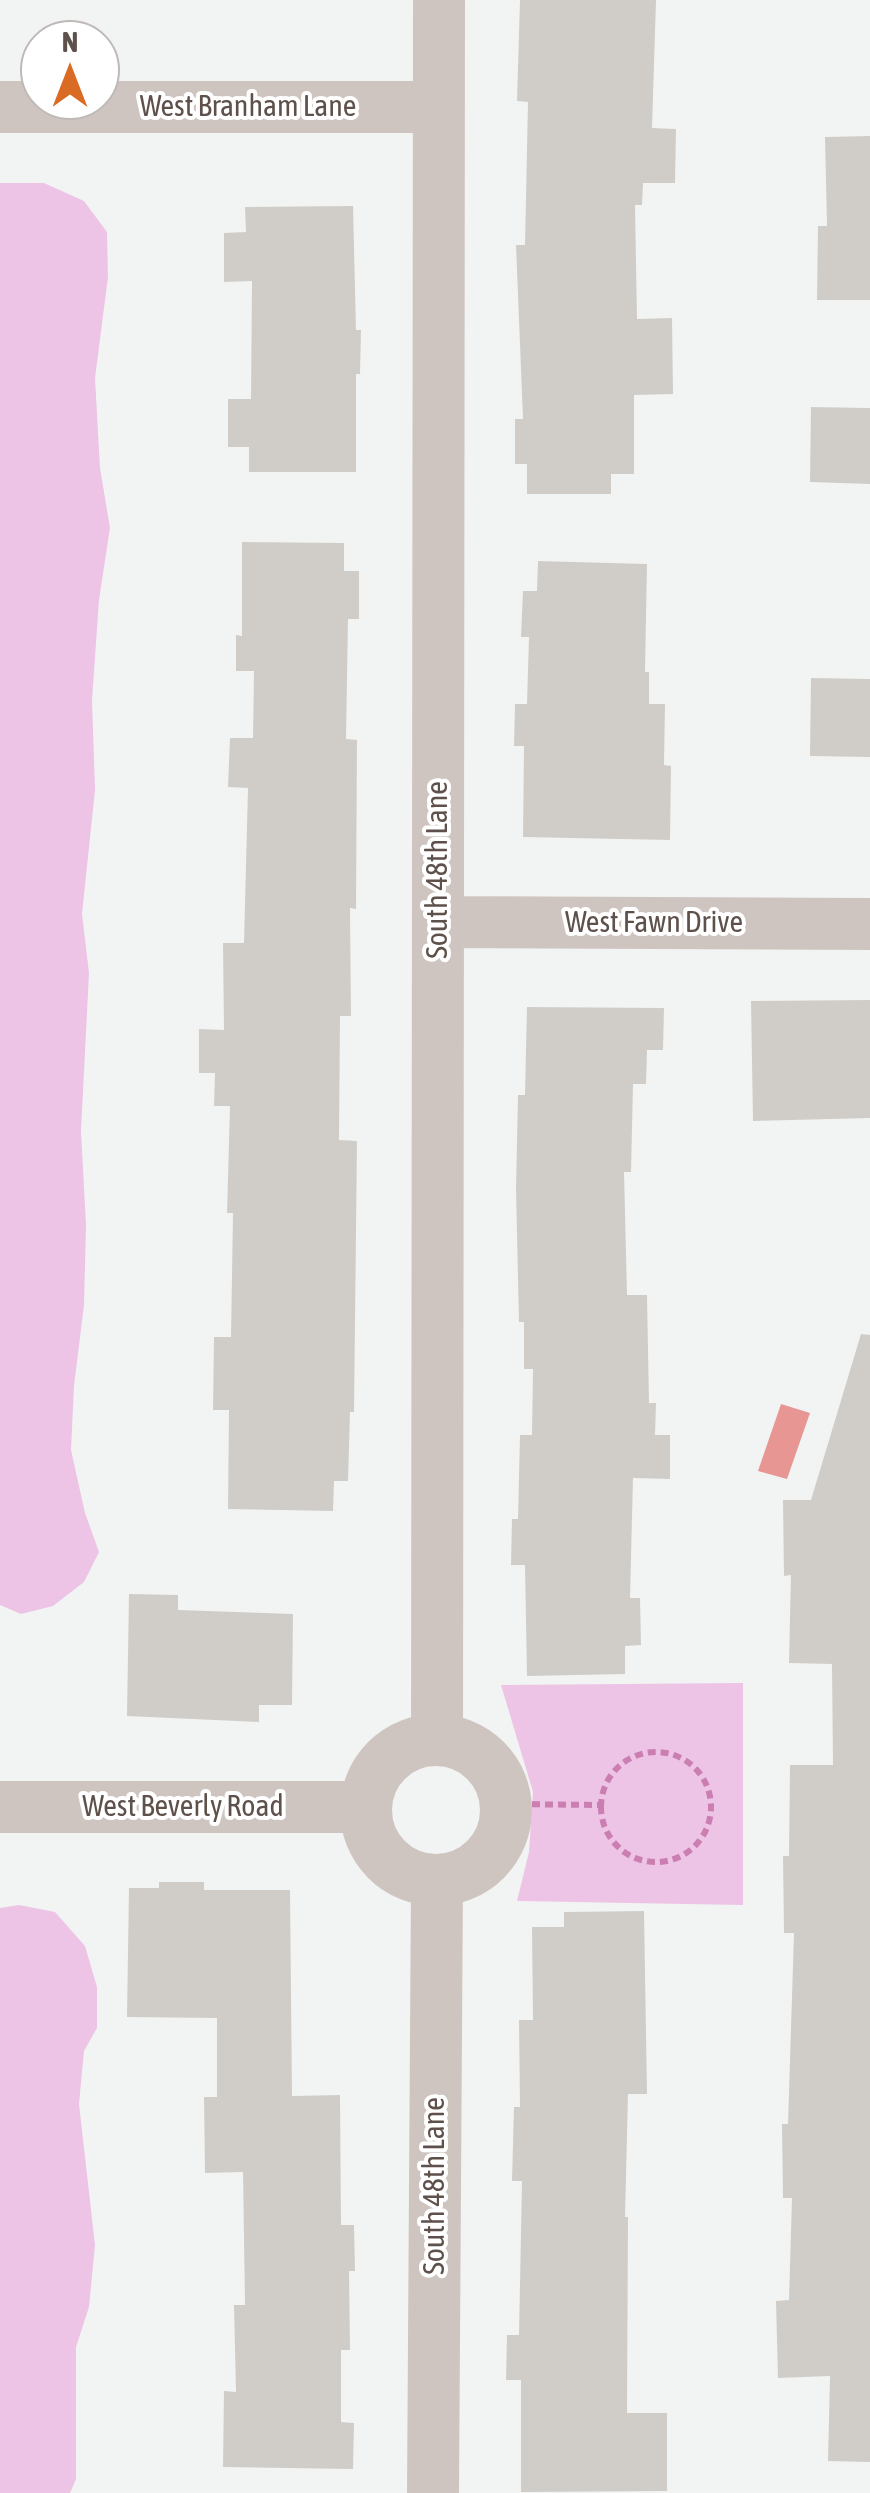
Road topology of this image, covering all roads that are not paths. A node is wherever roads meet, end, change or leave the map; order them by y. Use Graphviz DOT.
graph roads {
  1 [pos="439,0"];
  2 [pos="0,107"];
  3 [pos="436,107"];
  4 [pos="438,922"];
  5 [pos="870,924"];
  6 [pos="437,1740"];
  7 [pos="0,1807"];
  8 [pos="365,1807"];
  9 [pos="437,1880"];
  10 [pos="433,2493"];
  1 -- 3 [label="street, South 48th Lane"];
  2 -- 3 [label="street, West Branham Lane"];
  3 -- 4 [label="street, South 48th Lane"];
  4 -- 5 [label="street, West Fawn Drive"];
  4 -- 6 [label="street, South 48th Lane"];
  6 -- 8 [label="street"];
  6 -- 9 [label="street"];
  7 -- 8 [label="street, West Beverly Road"];
  8 -- 9 [label="street"];
  9 -- 10 [label="street, South 48th Lane"];
}
